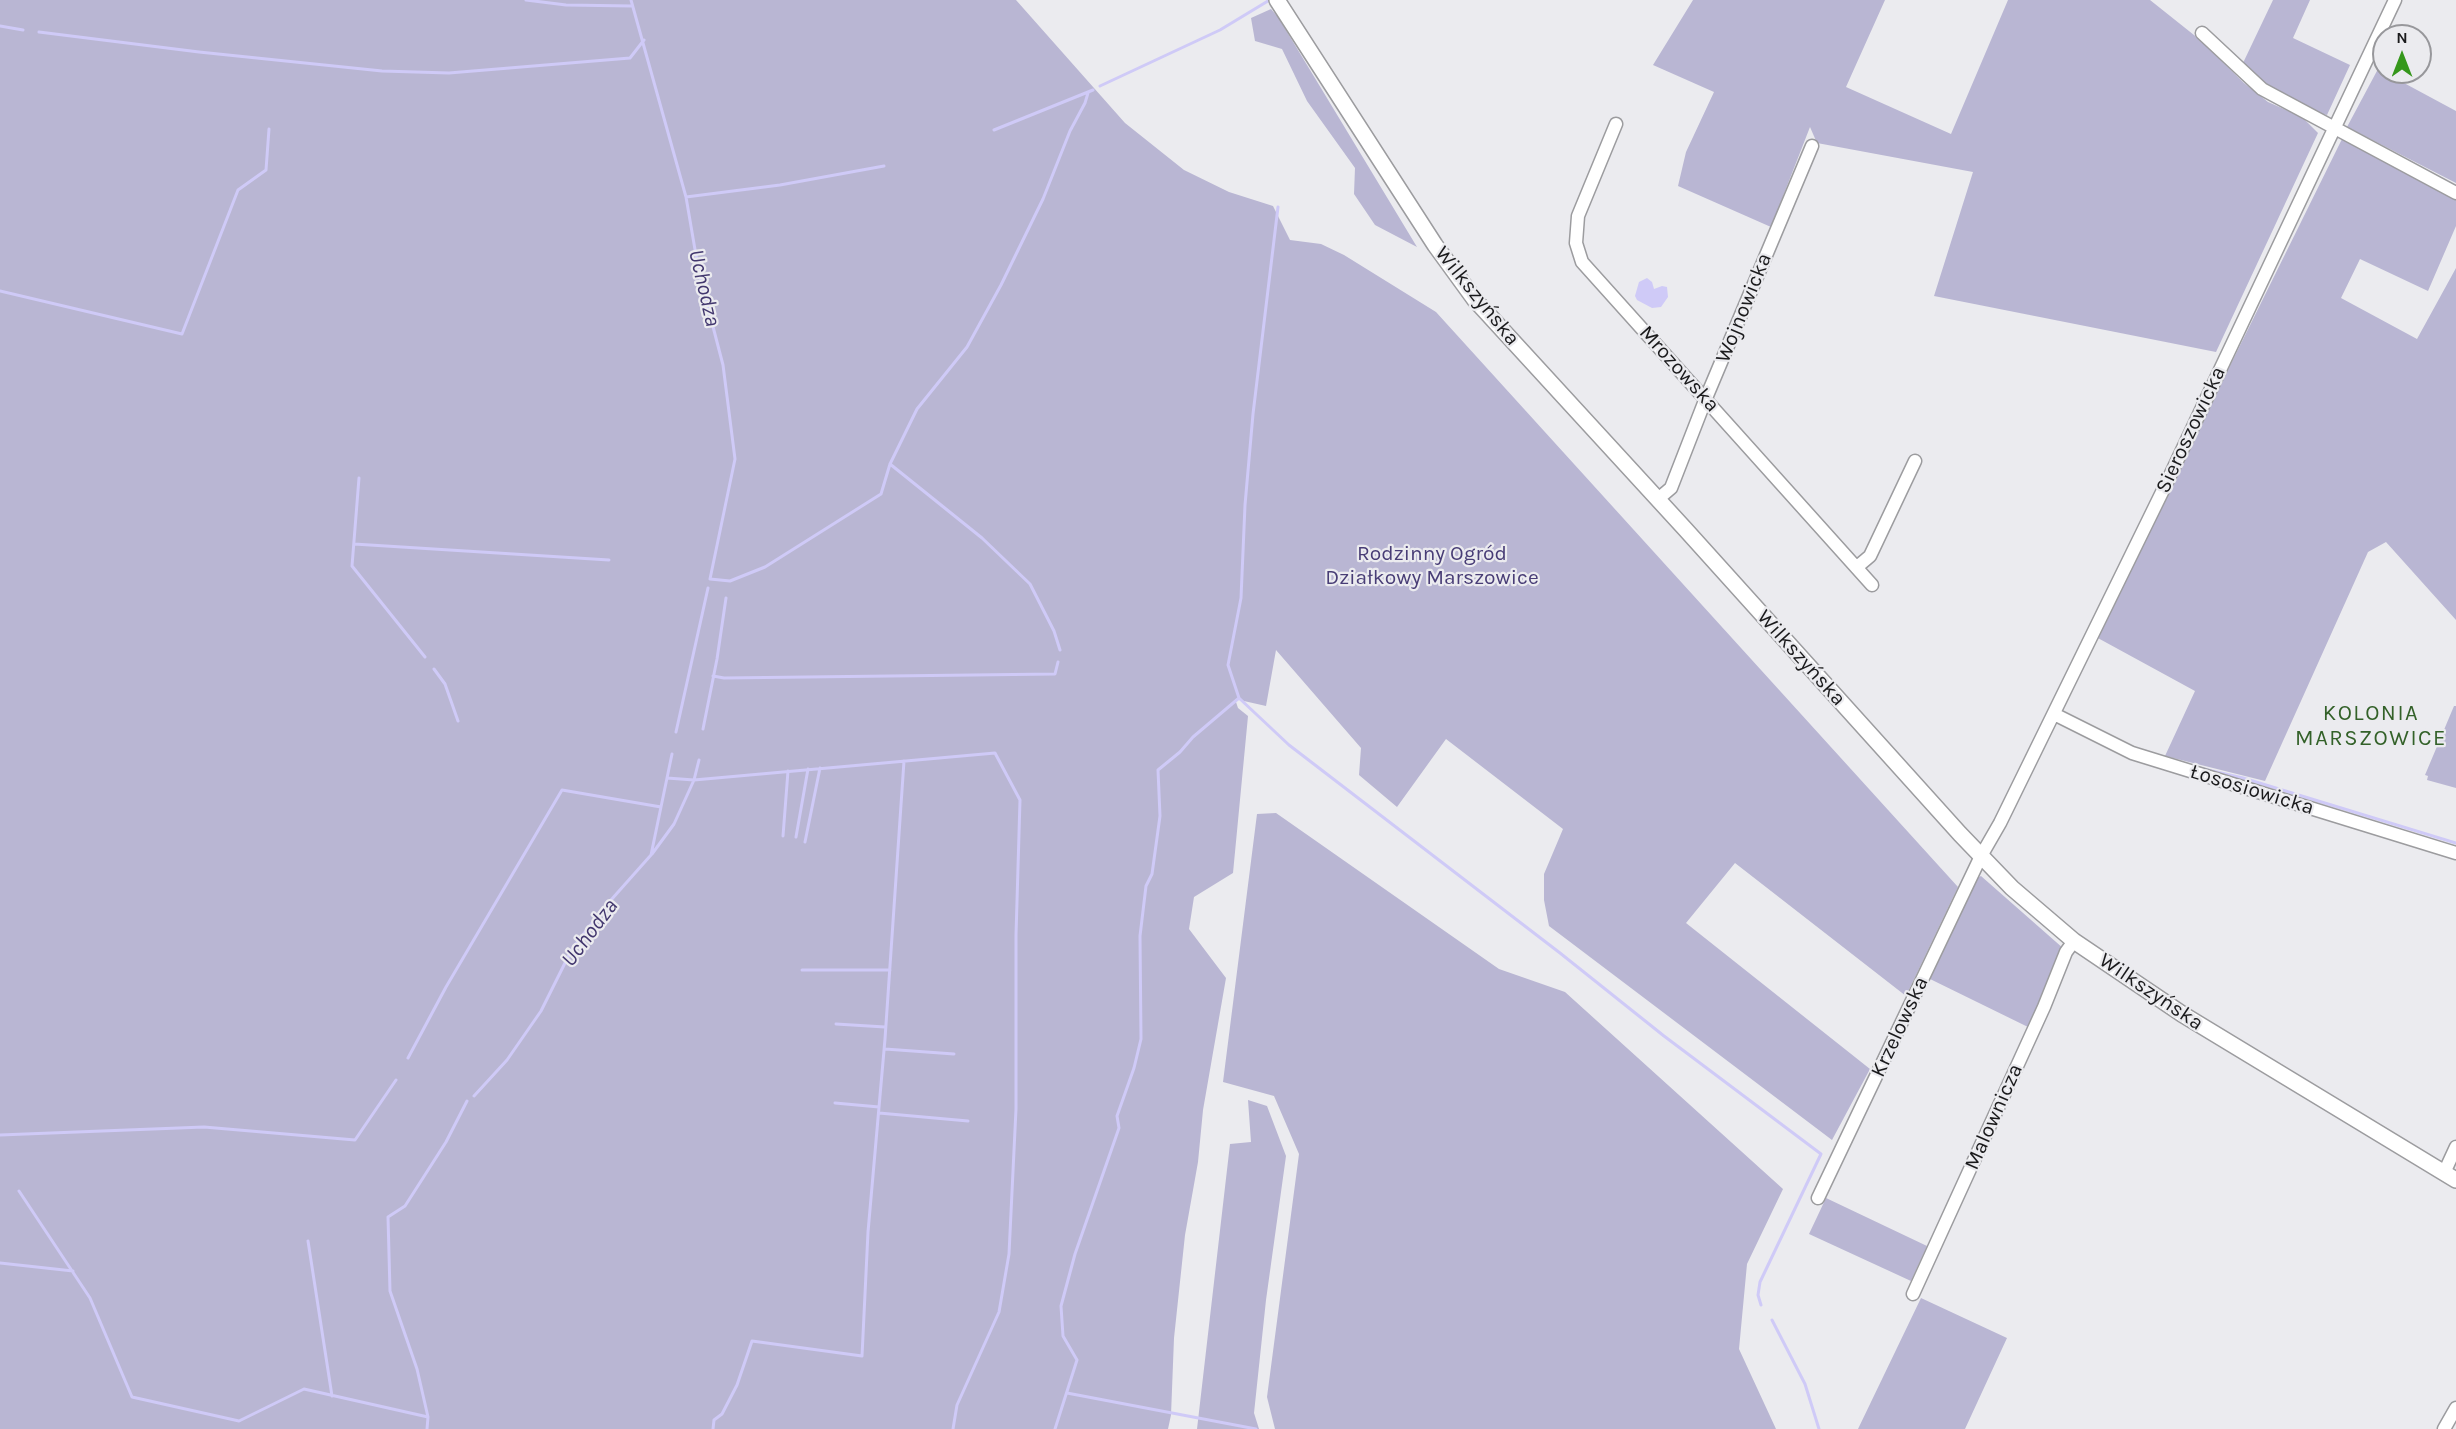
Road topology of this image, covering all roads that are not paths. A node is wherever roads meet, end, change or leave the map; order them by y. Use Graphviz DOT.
graph roads {
  1 [pos="1276,0"];
  2 [pos="2395,0"];
  3 [pos="2202,33"];
  4 [pos="1616,124"];
  5 [pos="2335,127"];
  6 [pos="1812,146"];
  7 [pos="2456,193"];
  8 [pos="1706,398"];
  9 [pos="1915,461"];
  10 [pos="1658,500"];
  11 [pos="1857,567"];
  12 [pos="1872,585"];
  13 [pos="2054,714"];
  14 [pos="2456,853"];
  15 [pos="1981,856"];
  16 [pos="2074,941"];
  17 [pos="2456,1147"];
  18 [pos="2450,1176"];
  19 [pos="1818,1198"];
  20 [pos="1913,1294"];
  21 [pos="2456,1408"];
  22 [pos="2444,1429"];
  1 -- 10 [label="street, Wilkszyńska"];
  2 -- 5 [label="street, Sieroszowicka"];
  3 -- 5 [label="street"];
  4 -- 8 [label="street, Mrozowska"];
  5 -- 7 [label="street"];
  5 -- 13 [label="street, Sieroszowicka"];
  6 -- 8 [label="street, Wojnowicka"];
  8 -- 10 [label="street, Wojnowicka"];
  8 -- 11 [label="street, Mrozowska"];
  9 -- 11 [label="street"];
  10 -- 15 [label="street, Wilkszyńska"];
  11 -- 12 [label="street, Mrozowska"];
  13 -- 14 [label="street, Łososiowicka"];
  13 -- 15 [label="street, Sieroszowicka"];
  15 -- 16 [label="street, Wilkszyńska"];
  15 -- 19 [label="street, Krzelowska"];
  16 -- 18 [label="street, Wilkszyńska"];
  16 -- 20 [label="street, Malownicza"];
  17 -- 18 [label="street"];
  21 -- 22 [label="street"];
}
